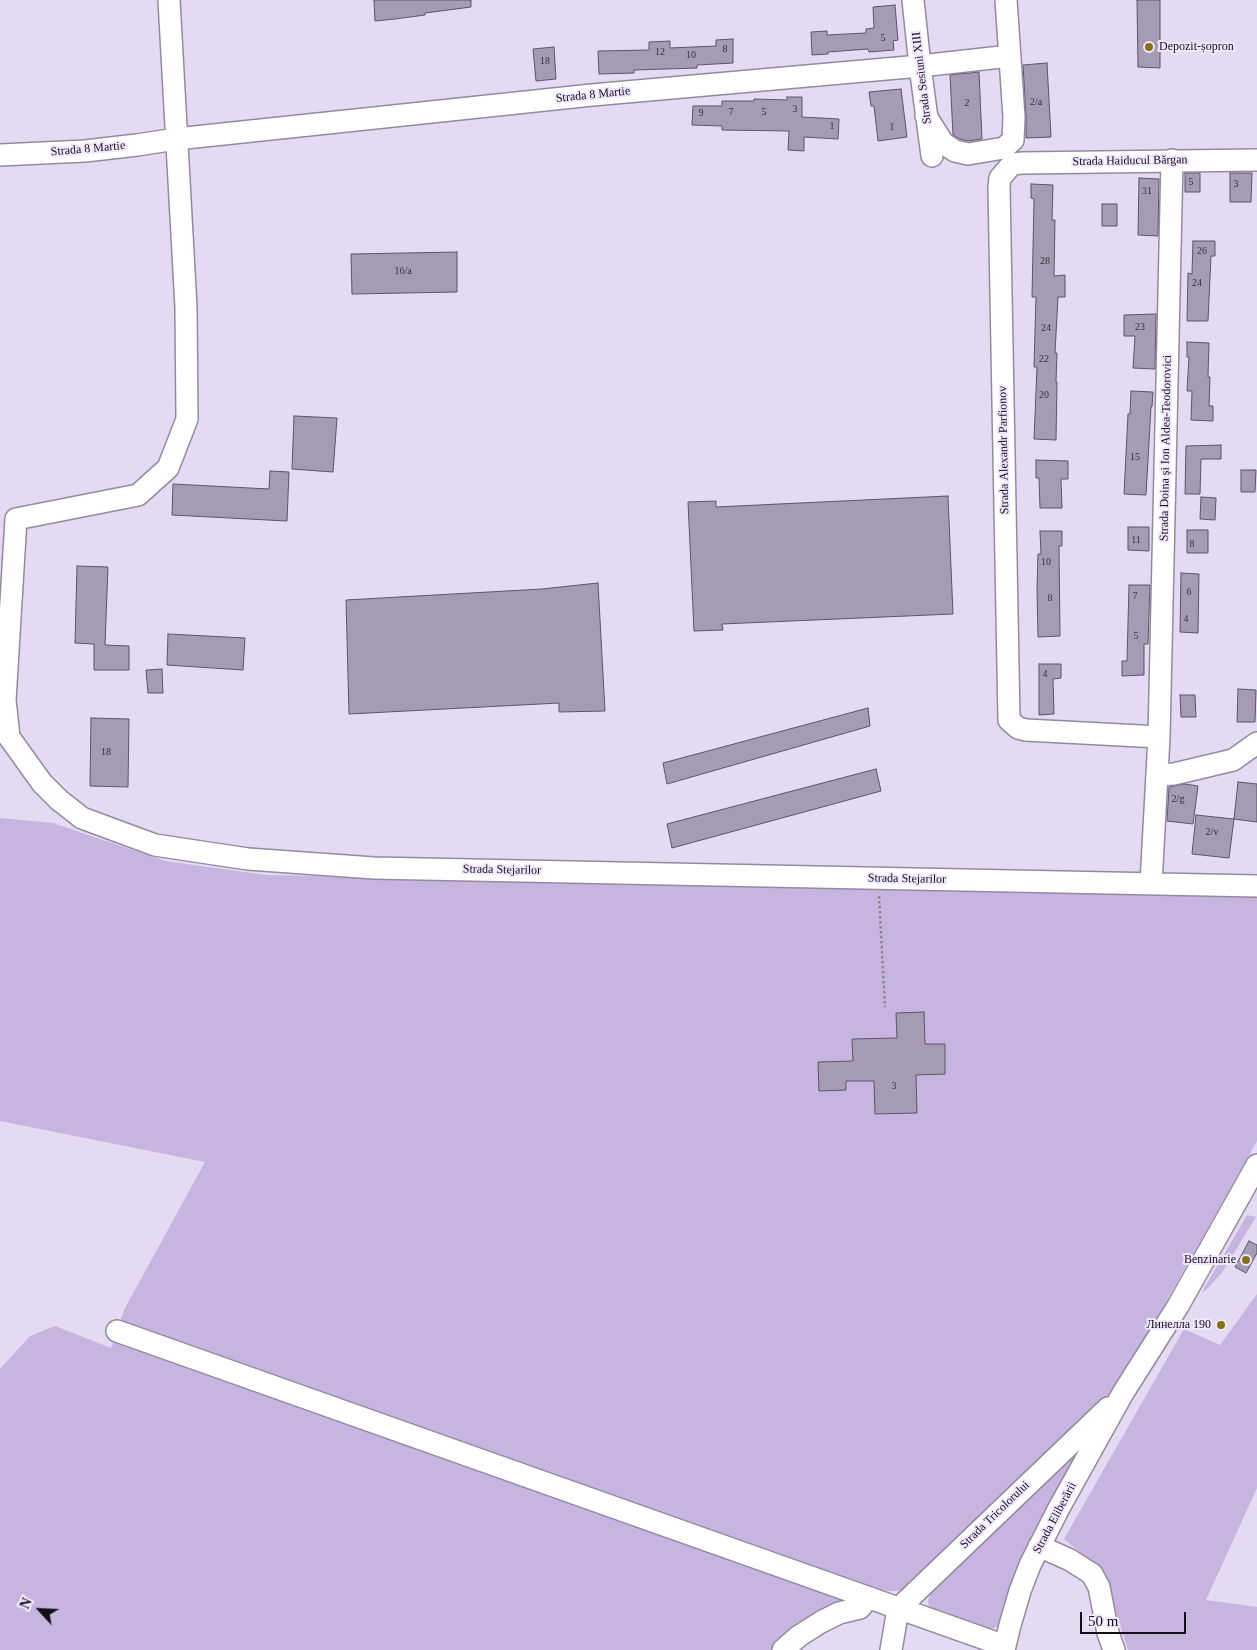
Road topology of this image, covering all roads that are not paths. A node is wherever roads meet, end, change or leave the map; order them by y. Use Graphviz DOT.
graph roads {
  1 [pos="169,0"];
  2 [pos="913,0"];
  3 [pos="1006,0"];
  4 [pos="1010,56"];
  5 [pos="920,66"];
  6 [pos="926,116"];
  7 [pos="176,139"];
  8 [pos="0,155"];
  9 [pos="932,156"];
  10 [pos="1172,160"];
  11 [pos="1257,160"];
  12 [pos="1006,170"];
  13 [pos="1159,737"];
  14 [pos="1257,743"];
  15 [pos="1157,775"];
  16 [pos="1151,884"];
  17 [pos="1257,886"];
  18 [pos="1254,1180"];
  19 [pos="118,1331"];
  20 [pos="1123,1393"];
  21 [pos="1039,1546"];
  22 [pos="868,1598"];
  23 [pos="898,1609"];
  24 [pos="1004,1648"];
  25 [pos="783,1650"];
  26 [pos="891,1650"];
  27 [pos="1114,1650"];
  1 -- 7 [label="street"];
  2 -- 5 [label="street, Strada Sesiuni XIII"];
  3 -- 4 [label="street"];
  4 -- 5 [label="street, Strada 8 Martie"];
  4 -- 6 [label="street"];
  5 -- 6 [label="street, Strada Sesiuni XIII"];
  5 -- 7 [label="street, Strada 8 Martie"];
  6 -- 9 [label="street, Strada Sesiuni XIII"];
  7 -- 8 [label="street, Strada 8 Martie"];
  7 -- 16 [label="street, Strada Stejarilor"];
  10 -- 11 [label="street, Strada Haiducul Bărgan"];
  10 -- 12 [label="street, Strada Haiducul Bărgan"];
  10 -- 13 [label="street, Strada Doina și Ion Aldea-Teodorovici"];
  12 -- 13 [label="street, Strada Alexandr Parfionov"];
  13 -- 15 [label="street, Strada Doina și Ion Aldea-Teodorovici"];
  14 -- 15 [label="street"];
  15 -- 16 [label="street, Strada Doina și Ion Aldea-Teodorovici"];
  16 -- 17 [label="street, Strada Stejarilor"];
  18 -- 20 [label="street"];
  19 -- 22 [label="street"];
  20 -- 21 [label="street, Strada Eliberării"];
  20 -- 23 [label="street, Strada Tricolorului"];
  21 -- 24 [label="street, Strada Eliberării"];
  21 -- 27 [label="street"];
  22 -- 23 [label="street"];
  22 -- 25 [label="street"];
  23 -- 24 [label="street"];
  23 -- 26 [label="street"];
}
